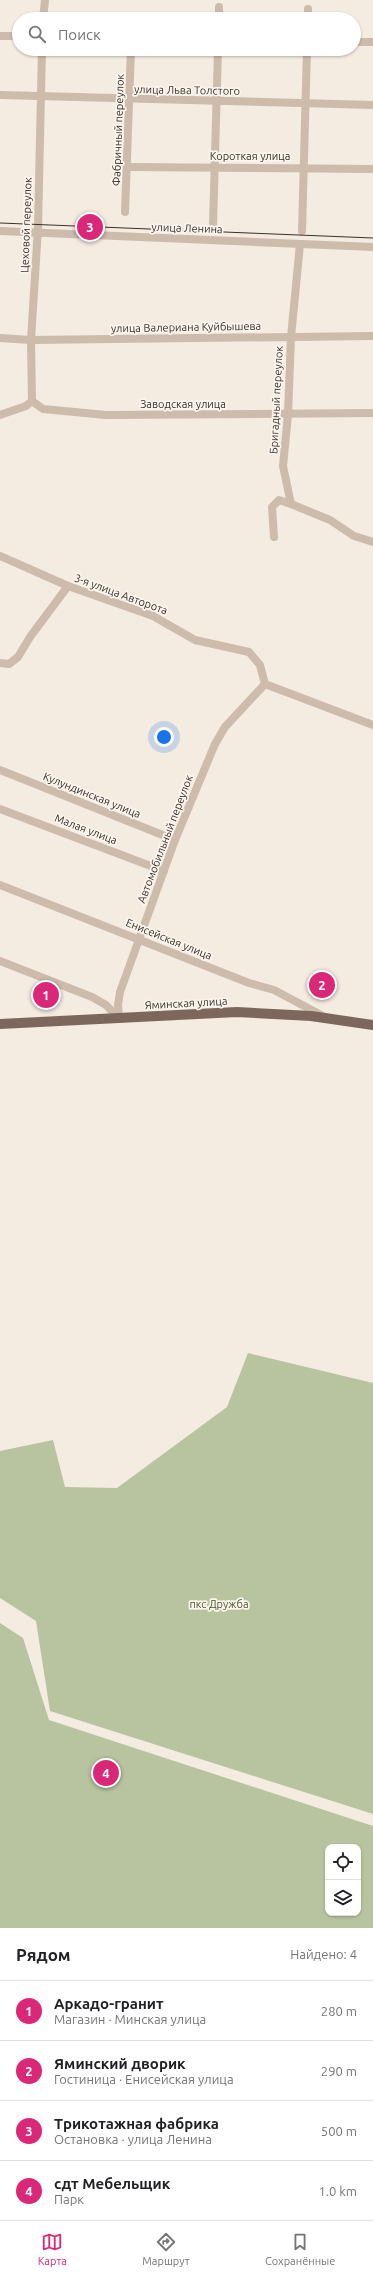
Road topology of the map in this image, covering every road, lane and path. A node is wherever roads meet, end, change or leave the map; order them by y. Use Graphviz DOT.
graph roads {
  1 [pos="44,0"];
  2 [pos="219,7"];
  3 [pos="44,12"];
  4 [pos="219,12"];
  5 [pos="0,36"];
  6 [pos="12,36"];
  7 [pos="361,42"];
  8 [pos="373,42"];
  9 [pos="42,56"];
  10 [pos="131,56"];
  11 [pos="218,56"];
  12 [pos="307,56"];
  13 [pos="0,95"];
  14 [pos="40,97"];
  15 [pos="130,100"];
  16 [pos="216,101"];
  17 [pos="306,103"];
  18 [pos="373,104"];
  19 [pos="127,167"];
  20 [pos="214,167"];
  21 [pos="303,167"];
  22 [pos="373,169"];
  23 [pos="126,212"];
  24 [pos="213,226"];
  25 [pos="0,231"];
  26 [pos="302,231"];
  27 [pos="38,232"];
  28 [pos="300,244"];
  29 [pos="373,247"];
  30 [pos="373,336"];
  31 [pos="291,337"];
  32 [pos="0,338"];
  33 [pos="31,340"];
  34 [pos="32,401"];
  35 [pos="373,414"];
  36 [pos="0,415"];
  37 [pos="288,415"];
  38 [pos="291,504"];
  39 [pos="274,537"];
  40 [pos="373,542"];
  41 [pos="0,556"];
  42 [pos="68,586"];
  43 [pos="0,663"];
  44 [pos="265,684"];
  45 [pos="373,725"];
  46 [pos="0,770"];
  47 [pos="0,809"];
  48 [pos="175,840"];
  49 [pos="164,871"];
  50 [pos="0,885"];
  51 [pos="140,939"];
  52 [pos="0,961"];
  53 [pos="0,1018"];
  54 [pos="327,1018"];
  55 [pos="119,1019"];
  56 [pos="0,1024"];
  57 [pos="16,1024"];
  58 [pos="373,1025"];
  1 -- 3 [label="street"];
  2 -- 4 [label="street"];
  5 -- 6 [label="street"];
  7 -- 8 [label="street"];
  9 -- 14 [label="street, Цеховой переулок"];
  10 -- 15 [label="street, Фабричный переулок"];
  11 -- 16 [label="street"];
  12 -- 17 [label="street"];
  13 -- 14 [label="street, улица Льва Толстого"];
  14 -- 15 [label="street, улица Льва Толстого"];
  14 -- 27 [label="street, Цеховой переулок"];
  15 -- 16 [label="street, улица Льва Толстого"];
  15 -- 19 [label="street, Фабричный переулок"];
  16 -- 17 [label="street, улица Льва Толстого"];
  16 -- 20 [label="street"];
  17 -- 18 [label="street, улица Льва Толстого"];
  17 -- 21 [label="street"];
  19 -- 20 [label="street, Короткая улица"];
  19 -- 23 [label="street, Фабричный переулок"];
  20 -- 21 [label="street, Короткая улица"];
  20 -- 24 [label="street"];
  21 -- 22 [label="street, Короткая улица"];
  21 -- 26 [label="street"];
  25 -- 27 [label="street, улица Ленина"];
  27 -- 28 [label="street, улица Ленина"];
  27 -- 33 [label="street, Цеховой переулок"];
  28 -- 29 [label="street, улица Ленина"];
  28 -- 31 [label="street, Бригадный переулок"];
  30 -- 31 [label="street, улица Валериана Куйбышева"];
  31 -- 33 [label="street, улица Валериана Куйбышева"];
  31 -- 37 [label="street, Бригадный переулок"];
  32 -- 33 [label="street, улица Валериана Куйбышева"];
  33 -- 34 [label="street, Цеховой переулок"];
  34 -- 36 [label="street"];
  34 -- 37 [label="street, Заводская улица"];
  35 -- 37 [label="street, Заводская улица"];
  37 -- 38 [label="street, Бригадный переулок"];
  38 -- 39 [label="street"];
  38 -- 40 [label="street"];
  41 -- 42 [label="street, 3-я улица Авторота"];
  42 -- 43 [label="street"];
  42 -- 44 [label="street, 3-я улица Авторота"];
  44 -- 45 [label="street"];
  44 -- 48 [label="street, Автомобильный переулок"];
  46 -- 48 [label="street, Кулундинская улица"];
  47 -- 49 [label="street, Малая улица"];
  48 -- 49 [label="street, Автомобильный переулок"];
  49 -- 51 [label="street, Автомобильный переулок"];
  50 -- 51 [label="street, Енисейская улица"];
  51 -- 54 [label="street, Енисейская улица"];
  51 -- 55 [label="street, Автомобильный переулок"];
  52 -- 55 [label="street"];
  53 -- 57 [label="street"];
  54 -- 55 [label="main road, Яминская улица"];
  54 -- 58 [label="main road, Яминская улица"];
  55 -- 57 [label="main road, Яминская улица"];
  56 -- 57 [label="main road, Яминская улица"];
}
